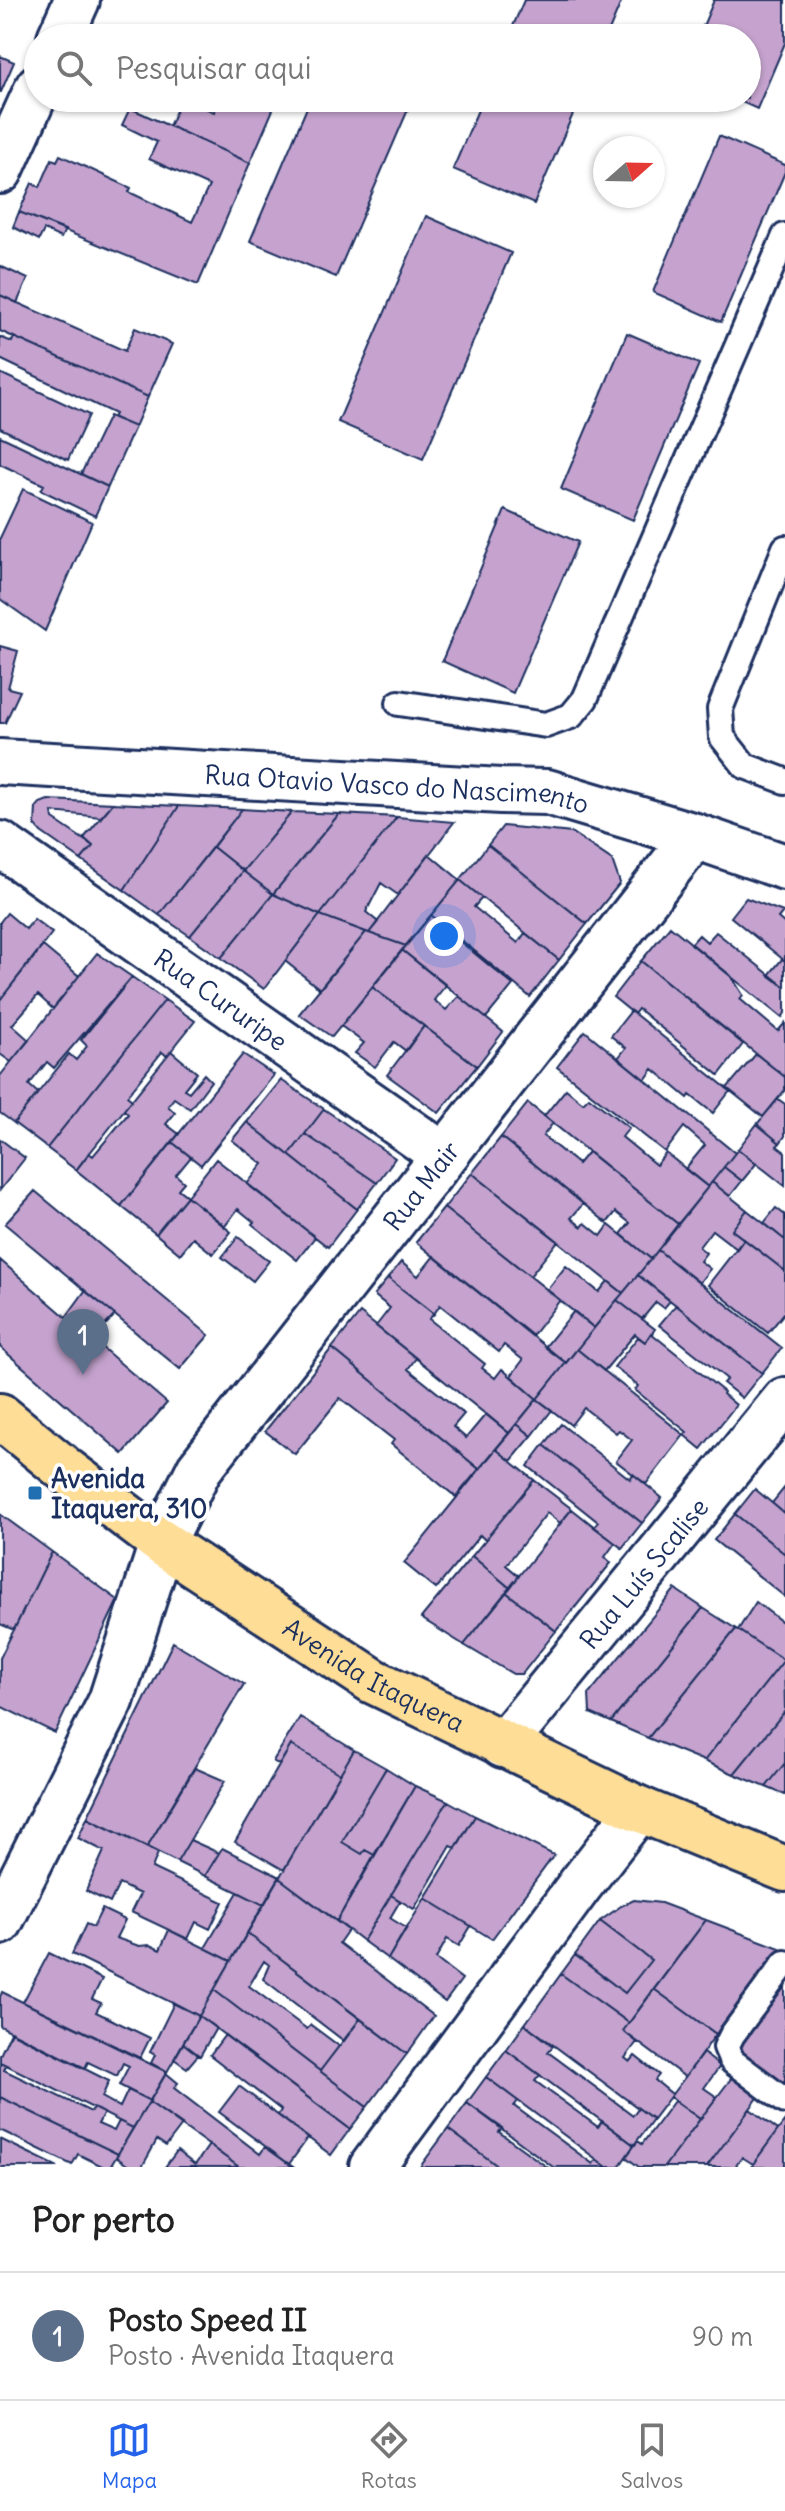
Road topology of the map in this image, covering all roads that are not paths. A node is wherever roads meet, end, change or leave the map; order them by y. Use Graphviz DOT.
graph roads {
  1 [pos="77,0"];
  2 [pos="66,24"];
  3 [pos="27,112"];
  4 [pos="0,171"];
  5 [pos="785,236"];
  6 [pos="785,548"];
  7 [pos="399,703"];
  8 [pos="0,762"];
  9 [pos="785,781"];
  10 [pos="695,836"];
  11 [pos="0,844"];
  12 [pos="785,867"];
  13 [pos="443,1155"];
  14 [pos="785,1400"];
  15 [pos="0,1416"];
  16 [pos="162,1543"];
  17 [pos="503,1745"];
  18 [pos="639,1809"];
  19 [pos="785,1869"];
  20 [pos="0,1922"];
  21 [pos="785,1963"];
  22 [pos="785,2101"];
  23 [pos="372,2167"];
  1 -- 2 [label="street"];
  3 -- 4 [label="street"];
  5 -- 7 [label="lane"];
  6 -- 9 [label="lane"];
  8 -- 10 [label="street, Rua Otavio Vasco do Nascimento"];
  10 -- 12 [label="street, Rua Otavio Vasco do Nascimento"];
  10 -- 13 [label="street, Rua Mair"];
  11 -- 13 [label="street, Rua Cururipe"];
  13 -- 16 [label="street, Rua Mair"];
  14 -- 17 [label="street, Rua Luís Scalise"];
  15 -- 16 [label="main road, Avenida Itaquera"];
  16 -- 17 [label="main road, Avenida Itaquera"];
  16 -- 20 [label="street, Rua Mair"];
  17 -- 18 [label="main road, Avenida Itaquera"];
  18 -- 19 [label="main road, Avenida Itaquera"];
  18 -- 23 [label="street"];
  21 -- 22 [label="lane"];
}
